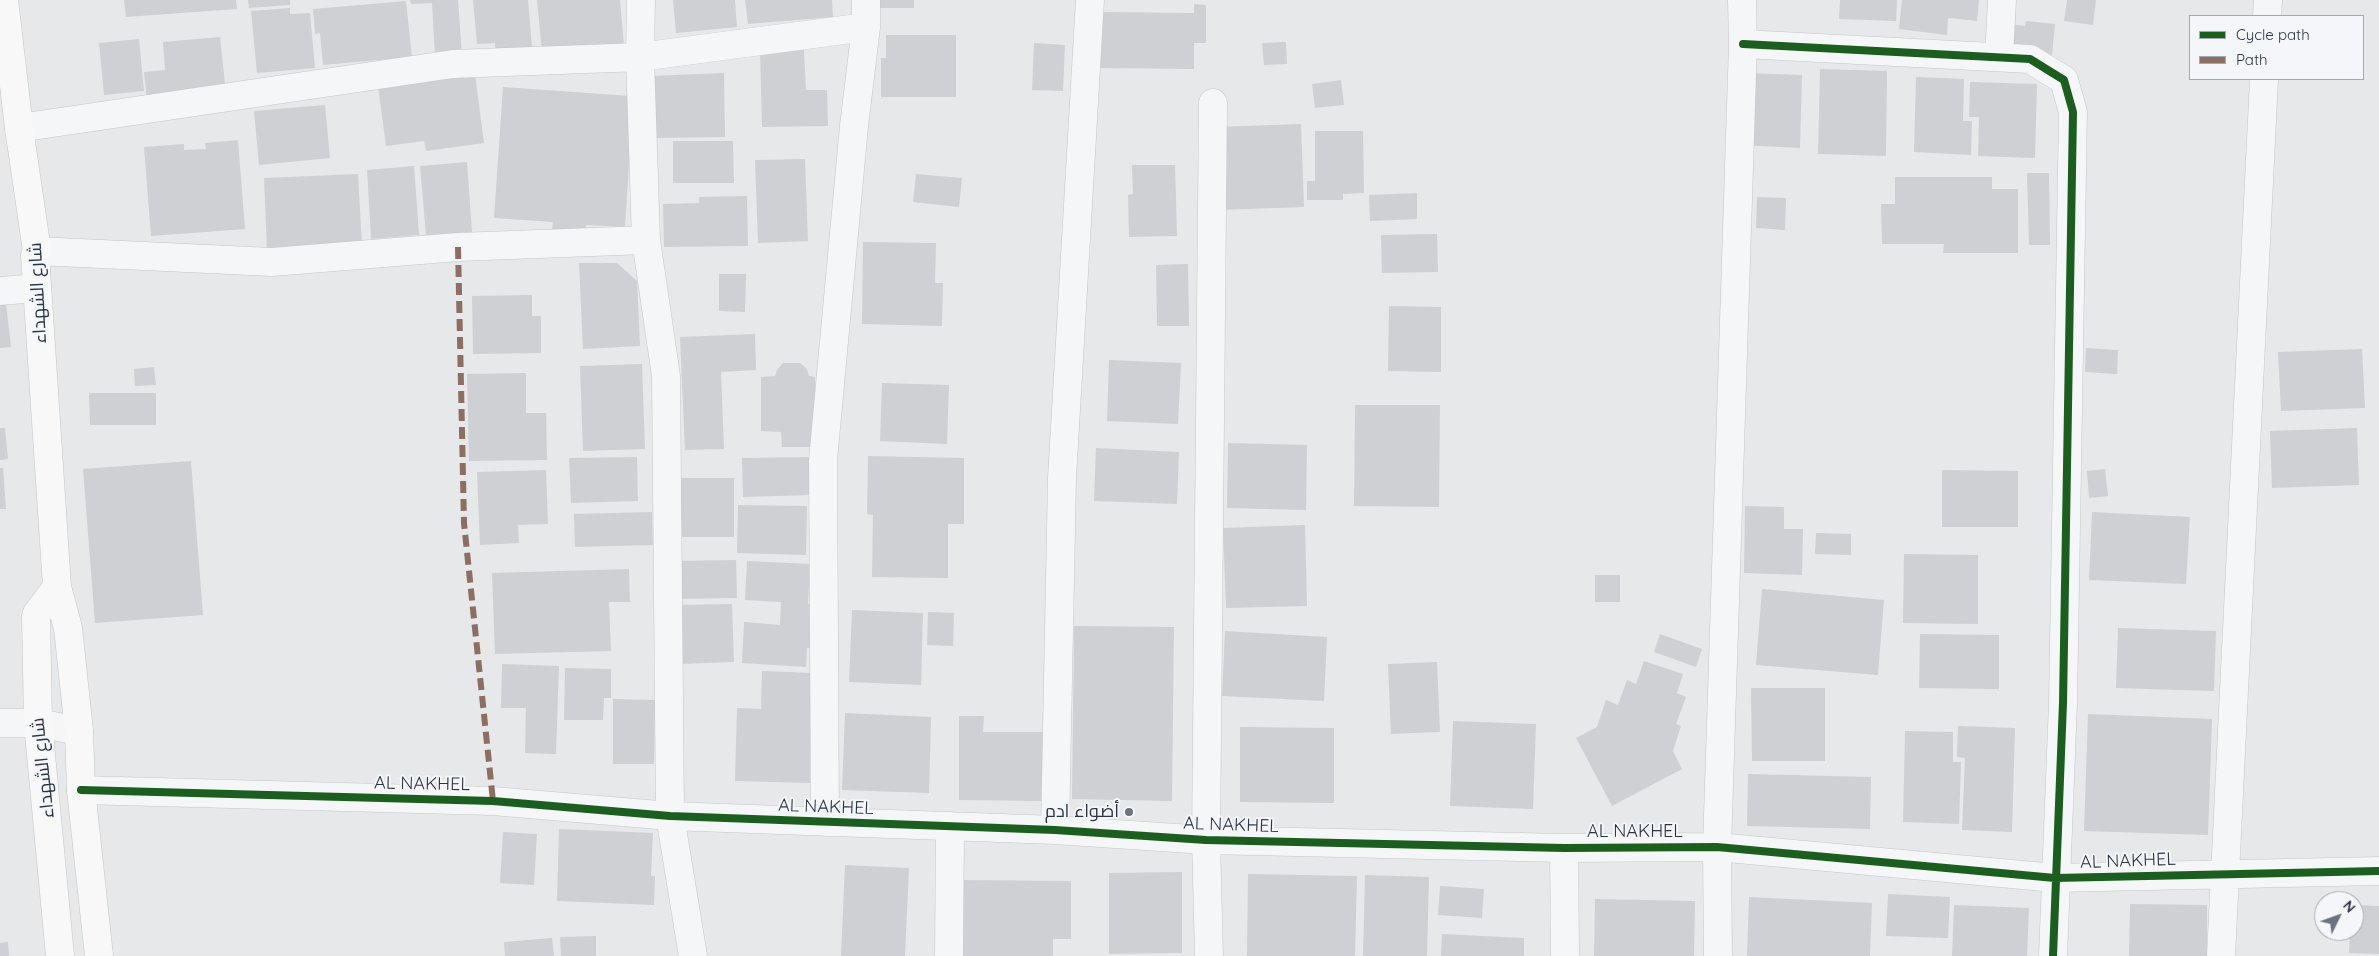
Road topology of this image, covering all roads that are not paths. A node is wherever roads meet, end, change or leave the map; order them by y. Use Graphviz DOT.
graph roads {
  1 [pos="4,0"];
  2 [pos="641,0"];
  3 [pos="866,0"];
  4 [pos="1090,0"];
  5 [pos="1742,0"];
  6 [pos="2002,0"];
  7 [pos="2268,0"];
  8 [pos="2267,15"];
  9 [pos="866,27"];
  10 [pos="1743,44"];
  11 [pos="640,57"];
  12 [pos="1998,58"];
  13 [pos="2264,80"];
  14 [pos="1213,103"];
  15 [pos="19,128"];
  16 [pos="646,240"];
  17 [pos="37,251"];
  18 [pos="37,288"];
  19 [pos="0,291"];
  20 [pos="57,587"];
  21 [pos="0,723"];
  22 [pos="38,723"];
  23 [pos="79,731"];
  24 [pos="81,790"];
  25 [pos="670,816"];
  26 [pos="825,822"];
  27 [pos="950,826"];
  28 [pos="1055,830"];
  29 [pos="1206,840"];
  30 [pos="1717,847"];
  31 [pos="1564,848"];
  32 [pos="2379,871"];
  33 [pos="2224,873"];
  34 [pos="2056,878"];
  35 [pos="60,956"];
  36 [pos="99,956"];
  37 [pos="694,956"];
  38 [pos="949,956"];
  39 [pos="1209,956"];
  40 [pos="1565,956"];
  41 [pos="1718,956"];
  42 [pos="2053,956"];
  43 [pos="2221,956"];
  1 -- 15 [label="main road, شارع الشهداء"];
  2 -- 11 [label="street"];
  3 -- 9 [label="street"];
  4 -- 28 [label="street"];
  5 -- 10 [label="street"];
  6 -- 12 [label="street"];
  7 -- 8 [label="street"];
  9 -- 11 [label="street"];
  9 -- 26 [label="street"];
  10 -- 12 [label="street"];
  10 -- 30 [label="street"];
  11 -- 15 [label="street"];
  11 -- 16 [label="street"];
  12 -- 34 [label="street"];
  13 -- 33 [label="street"];
  14 -- 29 [label="street"];
  15 -- 17 [label="main road, شارع الشهداء"];
  16 -- 17 [label="street"];
  16 -- 25 [label="street"];
  17 -- 18 [label="main road, شارع الشهداء"];
  18 -- 19 [label="street"];
  18 -- 20 [label="main road, شارع الشهداء"];
  20 -- 22 [label="main road, شارع الشهداء"];
  20 -- 23 [label="main road, شارع الشهداء"];
  21 -- 22 [label="street"];
  22 -- 23 [label="street"];
  22 -- 35 [label="main road, شارع الشهداء"];
  23 -- 24 [label="main road, شارع الشهداء"];
  24 -- 25 [label="street, AL NAKHEL"];
  24 -- 36 [label="main road, شارع الشهداء"];
  25 -- 26 [label="street, AL NAKHEL"];
  25 -- 37 [label="street"];
  26 -- 27 [label="street, AL NAKHEL"];
  27 -- 28 [label="street, AL NAKHEL"];
  27 -- 38 [label="street"];
  28 -- 29 [label="street, AL NAKHEL"];
  29 -- 31 [label="street, AL NAKHEL"];
  29 -- 39 [label="street"];
  30 -- 31 [label="street, AL NAKHEL"];
  30 -- 34 [label="street, AL NAKHEL"];
  30 -- 41 [label="street"];
  31 -- 40 [label="street"];
  32 -- 33 [label="street, AL NAKHEL"];
  33 -- 34 [label="street, AL NAKHEL"];
  33 -- 43 [label="street"];
  34 -- 42 [label="street"];
}
